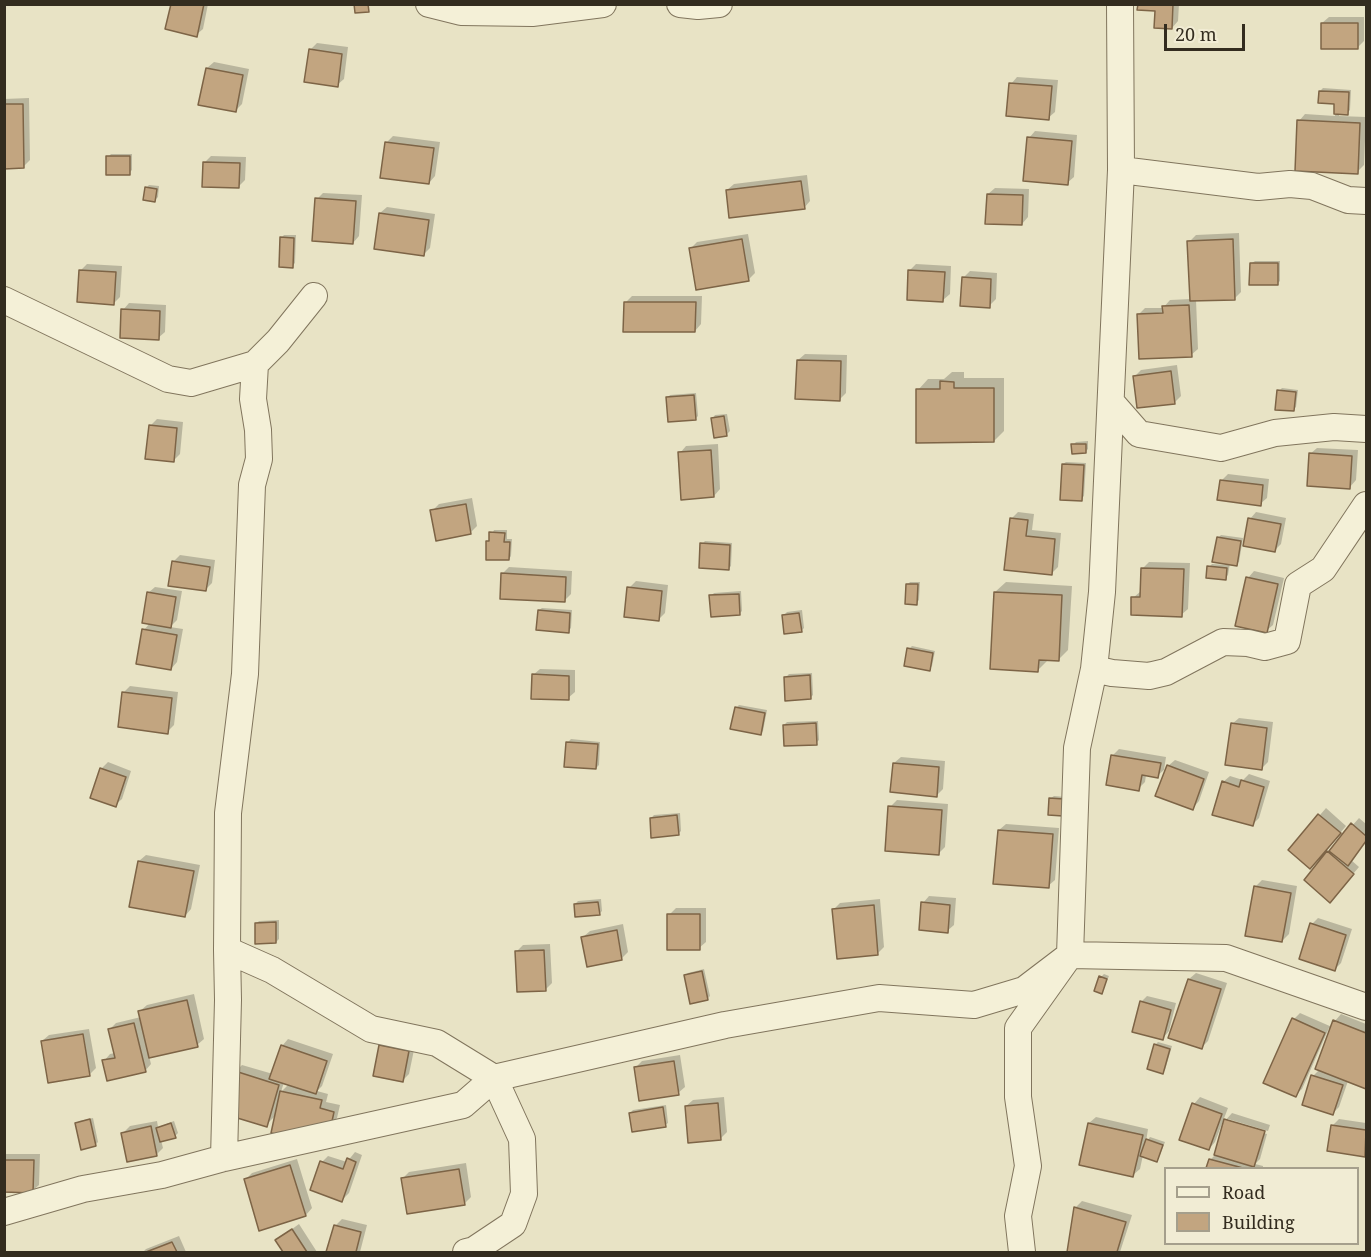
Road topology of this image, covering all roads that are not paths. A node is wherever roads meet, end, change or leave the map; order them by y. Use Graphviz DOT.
graph roads {
  1 [pos="429,4"];
  2 [pos="603,4"];
  3 [pos="680,4"];
  4 [pos="719,4"];
  5 [pos="1120,4"];
  6 [pos="1121,170"];
  7 [pos="1366,201"];
  8 [pos="314,296"];
  9 [pos="4,300"];
  10 [pos="255,364"];
  11 [pos="1111,402"];
  12 [pos="1366,429"];
  13 [pos="1366,505"];
  14 [pos="1094,669"];
  15 [pos="226,950"];
  16 [pos="1070,955"];
  17 [pos="1366,1007"];
  18 [pos="494,1078"];
  19 [pos="224,1158"];
  20 [pos="4,1212"];
  21 [pos="466,1252"];
  22 [pos="1022,1252"];
  1 -- 2 [label="street"];
  3 -- 4 [label="street"];
  5 -- 6 [label="street"];
  6 -- 7 [label="street"];
  6 -- 11 [label="street"];
  8 -- 10 [label="street"];
  9 -- 10 [label="street"];
  10 -- 15 [label="street"];
  11 -- 12 [label="street"];
  11 -- 14 [label="street"];
  13 -- 14 [label="street"];
  14 -- 16 [label="street"];
  15 -- 18 [label="street"];
  15 -- 19 [label="street"];
  16 -- 17 [label="street"];
  16 -- 18 [label="street"];
  16 -- 22 [label="street"];
  18 -- 19 [label="street"];
  18 -- 21 [label="street"];
  19 -- 20 [label="street"];
}
